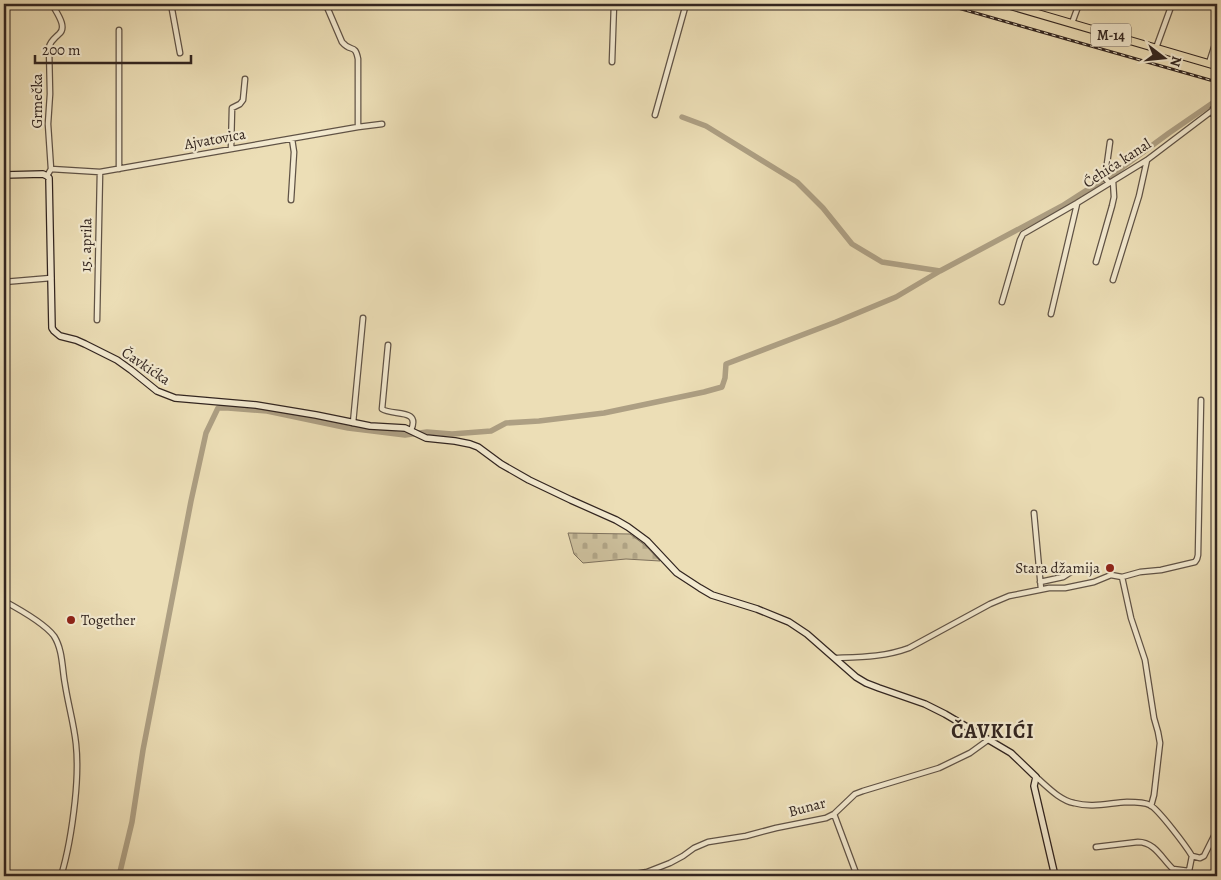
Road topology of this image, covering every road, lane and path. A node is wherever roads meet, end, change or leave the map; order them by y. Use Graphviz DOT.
graph roads {
  1 [pos="52,4"];
  2 [pos="171,4"];
  3 [pos="614,4"];
  4 [pos="686,4"];
  5 [pos="1006,4"];
  6 [pos="1079,4"];
  7 [pos="1172,4"];
  8 [pos="327,7"];
  9 [pos="1032,7"];
  10 [pos="1072,23"];
  11 [pos="119,30"];
  12 [pos="1217,38"];
  13 [pos="1156,48"];
  14 [pos="180,53"];
  15 [pos="612,62"];
  16 [pos="1209,63"];
  17 [pos="1217,66"];
  18 [pos="245,79"];
  19 [pos="1215,108"];
  20 [pos="655,115"];
  21 [pos="382,124"];
  22 [pos="358,127"];
  23 [pos="1217,129"];
  24 [pos="292,139"];
  25 [pos="1110,142"];
  26 [pos="231,149"];
  27 [pos="1146,160"];
  28 [pos="51,169"];
  29 [pos="119,169"];
  30 [pos="100,172"];
  31 [pos="4,175"];
  32 [pos="47,176"];
  33 [pos="1109,181"];
  34 [pos="291,200"];
  35 [pos="1077,204"];
  36 [pos="1096,262"];
  37 [pos="51,278"];
  38 [pos="1113,280"];
  39 [pos="4,282"];
  40 [pos="1002,302"];
  41 [pos="1051,314"];
  42 [pos="364,318"];
  43 [pos="97,320"];
  44 [pos="388,345"];
  45 [pos="1201,400"];
  46 [pos="353,423"];
  47 [pos="412,431"];
  48 [pos="1034,513"];
  49 [pos="1077,568"];
  50 [pos="1122,577"];
  51 [pos="1040,582"];
  52 [pos="1041,589"];
  53 [pos="4,601"];
  54 [pos="835,658"];
  55 [pos="988,740"];
  56 [pos="1036,777"];
  57 [pos="1151,806"];
  58 [pos="834,814"];
  59 [pos="1217,830"];
  60 [pos="1096,847"];
  61 [pos="1192,856"];
  62 [pos="1189,870"];
  63 [pos="856,873"];
  64 [pos="61,876"];
  65 [pos="624,876"];
  66 [pos="1055,876"];
  67 [pos="1188,876"];
  1 -- 28 [label="street, Grmečka"];
  2 -- 14 [label="street"];
  3 -- 15 [label="street"];
  4 -- 20 [label="street"];
  5 -- 9 [label="main road, M-14"];
  6 -- 10 [label="street"];
  7 -- 13 [label="street"];
  8 -- 22 [label="street"];
  9 -- 10 [label="main road, M-14"];
  10 -- 13 [label="main road, M-14"];
  11 -- 29 [label="street"];
  12 -- 16 [label="street"];
  13 -- 16 [label="main road, M-14"];
  16 -- 17 [label="main road, M-14"];
  18 -- 26 [label="street"];
  19 -- 23 [label="street"];
  19 -- 27 [label="street, Ćehića kanal"];
  21 -- 22 [label="street, Ajvatovica"];
  22 -- 24 [label="street, Ajvatovica"];
  24 -- 26 [label="street, Ajvatovica"];
  24 -- 34 [label="street"];
  25 -- 33 [label="street"];
  26 -- 29 [label="street, Ajvatovica"];
  27 -- 33 [label="street, Ćehića kanal"];
  27 -- 38 [label="street"];
  28 -- 30 [label="street, Ajvatovica"];
  28 -- 32 [label="street"];
  29 -- 30 [label="street, Ajvatovica"];
  30 -- 43 [label="street, 15. aprila"];
  31 -- 32 [label="street"];
  32 -- 37 [label="street, Čavkićka"];
  33 -- 35 [label="street, Ćehića kanal"];
  33 -- 36 [label="street"];
  35 -- 40 [label="street, Ćehića kanal"];
  35 -- 41 [label="street"];
  37 -- 39 [label="street"];
  37 -- 46 [label="street, Čavkićka"];
  42 -- 46 [label="street"];
  44 -- 47 [label="street"];
  45 -- 50 [label="street"];
  46 -- 47 [label="street, Čavkićka"];
  47 -- 54 [label="street"];
  48 -- 51 [label="street"];
  49 -- 51 [label="street"];
  50 -- 52 [label="street"];
  50 -- 57 [label="street"];
  51 -- 52 [label="street"];
  52 -- 54 [label="street"];
  53 -- 64 [label="street"];
  54 -- 55 [label="street"];
  55 -- 56 [label="street"];
  55 -- 58 [label="street, Bunar"];
  56 -- 57 [label="street"];
  56 -- 66 [label="street"];
  57 -- 61 [label="street"];
  58 -- 63 [label="street"];
  58 -- 65 [label="street, Bunar"];
  59 -- 61 [label="street"];
  60 -- 62 [label="street"];
  61 -- 62 [label="street"];
  62 -- 67 [label="street"];
}
